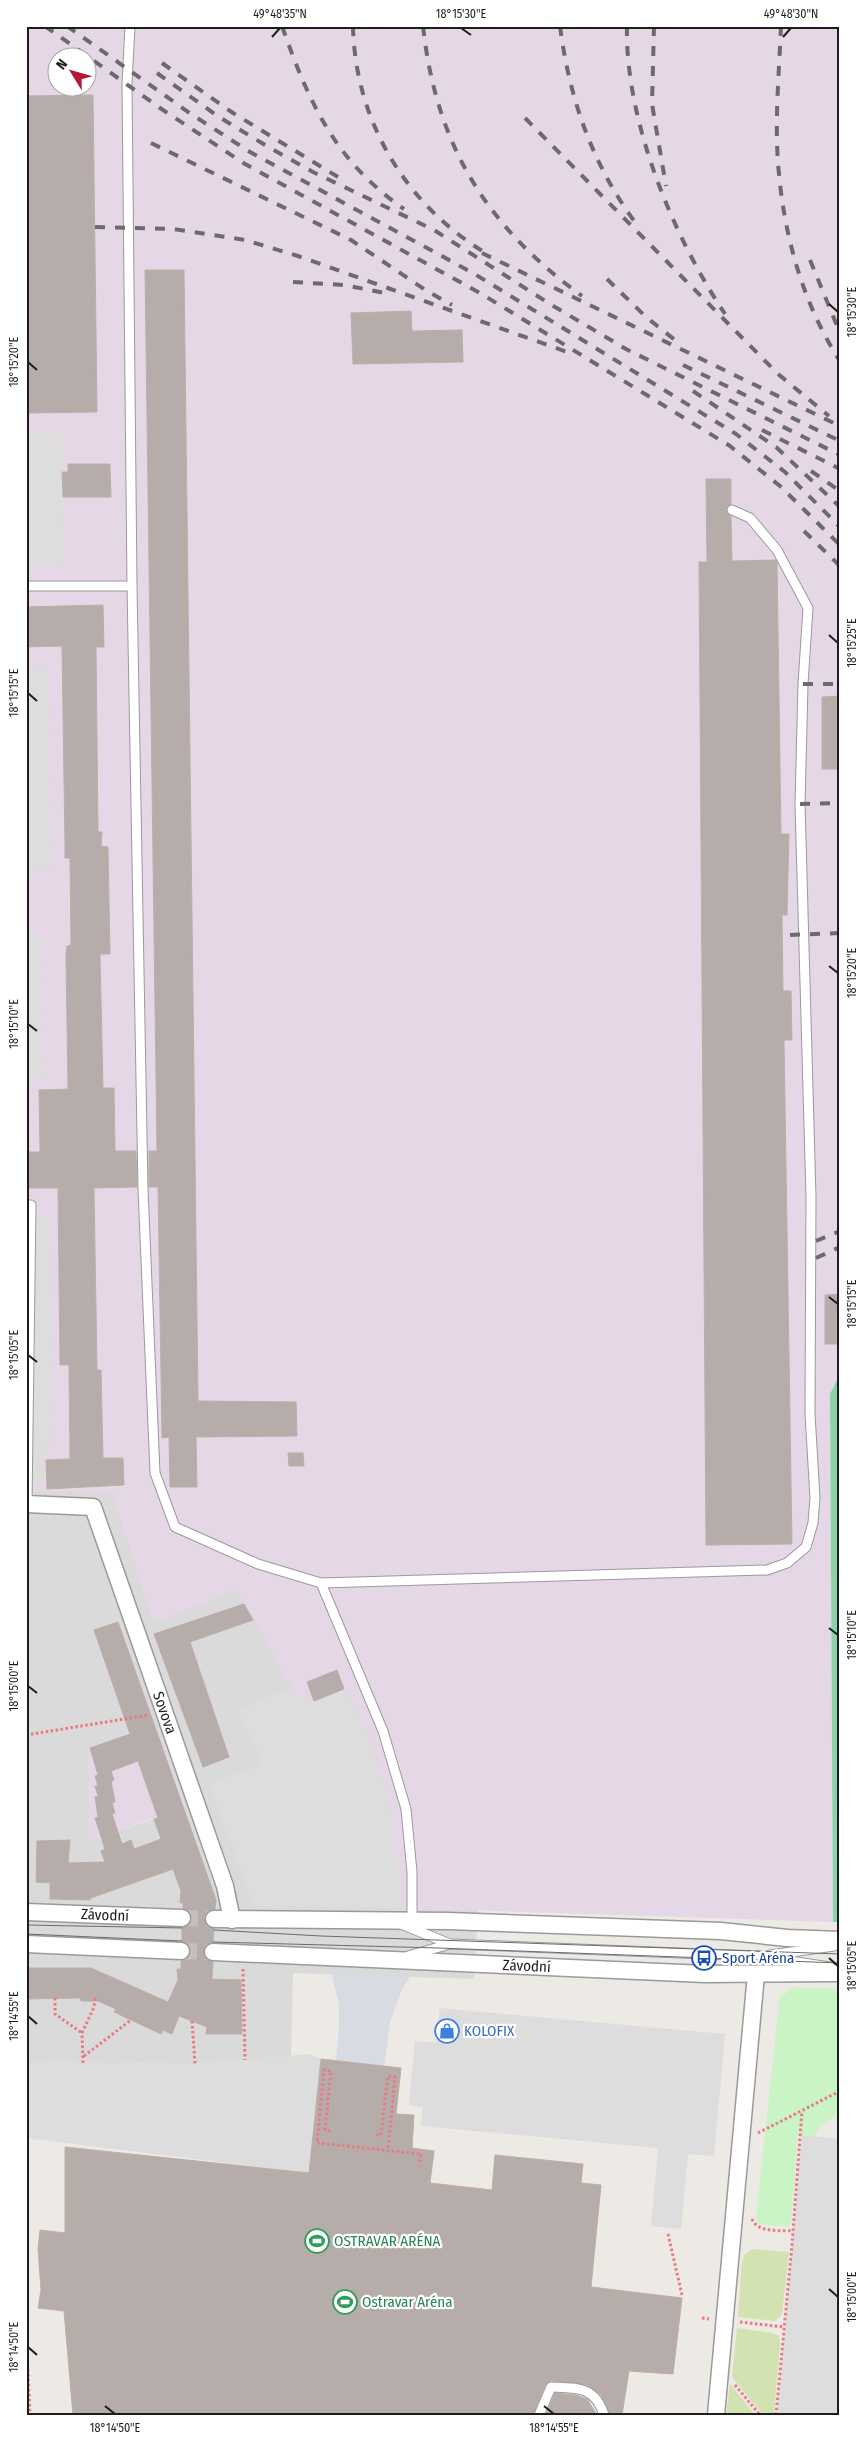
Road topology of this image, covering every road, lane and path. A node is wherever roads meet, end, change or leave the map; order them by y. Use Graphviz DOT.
graph roads {
  1 [pos="130,26"];
  2 [pos="732,510"];
  3 [pos="26,586"];
  4 [pos="132,586"];
  5 [pos="26,1205"];
  6 [pos="27,1504"];
  7 [pos="322,1584"];
  8 [pos="164,1713"];
  9 [pos="26,1735"];
  10 [pos="26,1906"];
  11 [pos="26,1912"];
  12 [pos="51,1913"];
  13 [pos="182,1918"];
  14 [pos="214,1919"];
  15 [pos="232,1920"];
  16 [pos="393,1921"];
  17 [pos="412,1921"];
  18 [pos="840,1940"];
  19 [pos="26,1944"];
  20 [pos="450,1944"];
  21 [pos="840,1945"];
  22 [pos="181,1951"];
  23 [pos="213,1952"];
  24 [pos="757,1956"];
  25 [pos="392,1961"];
  26 [pos="243,1966"];
  27 [pos="840,1968"];
  28 [pos="840,1973"];
  29 [pos="756,1974"];
  30 [pos="55,1998"];
  31 [pos="95,1998"];
  32 [pos="130,2020"];
  33 [pos="192,2021"];
  34 [pos="82,2033"];
  35 [pos="83,2057"];
  36 [pos="245,2060"];
  37 [pos="83,2063"];
  38 [pos="195,2064"];
  39 [pos="840,2091"];
  40 [pos="802,2111"];
  41 [pos="330,2130"];
  42 [pos="760,2132"];
  43 [pos="376,2135"];
  44 [pos="741,2141"];
  45 [pos="759,2141"];
  46 [pos="388,2150"];
  47 [pos="420,2165"];
  48 [pos="751,2216"];
  49 [pos="793,2231"];
  50 [pos="668,2234"];
  51 [pos="682,2296"];
  52 [pos="26,2329"];
  53 [pos="26,2340"];
  54 [pos="30,2415"];
  55 [pos="539,2415"];
  56 [pos="604,2415"];
  57 [pos="716,2415"];
  58 [pos="776,2415"];
  1 -- 4 [label="lane"];
  2 -- 7 [label="lane"];
  3 -- 4 [label="lane"];
  4 -- 7 [label="lane"];
  5 -- 6 [label="lane"];
  6 -- 8 [label="street, Sovova"];
  7 -- 17 [label="lane"];
  8 -- 9 [label="path"];
  8 -- 15 [label="street, Sovova"];
  10 -- 12 [label="street"];
  11 -- 12 [label="street, Závodní"];
  12 -- 13 [label="street, Závodní"];
  14 -- 15 [label="street"];
  15 -- 16 [label="street"];
  16 -- 17 [label="street"];
  16 -- 20 [label="lane"];
  17 -- 18 [label="street"];
  19 -- 22 [label="street"];
  20 -- 24 [label="lane"];
  20 -- 25 [label="lane"];
  21 -- 24 [label="lane"];
  23 -- 25 [label="street, Závodní"];
  24 -- 27 [label="lane"];
  25 -- 29 [label="street, Závodní"];
  26 -- 36 [label="path"];
  28 -- 29 [label="street, Závodní"];
  29 -- 44 [label="street"];
  30 -- 34 [label="path"];
  31 -- 34 [label="path"];
  32 -- 35 [label="path"];
  33 -- 38 [label="path"];
  34 -- 35 [label="path"];
  35 -- 37 [label="path"];
  39 -- 40 [label="path"];
  40 -- 42 [label="path"];
  40 -- 49 [label="path"];
  41 -- 46 [label="path"];
  42 -- 44 [label="path"];
  42 -- 45 [label="path"];
  43 -- 46 [label="path"];
  44 -- 57 [label="street"];
  46 -- 47 [label="path"];
  48 -- 49 [label="path"];
  49 -- 58 [label="path"];
  50 -- 51 [label="path"];
  52 -- 53 [label="path"];
  53 -- 54 [label="path"];
  55 -- 56 [label="lane"];
}
